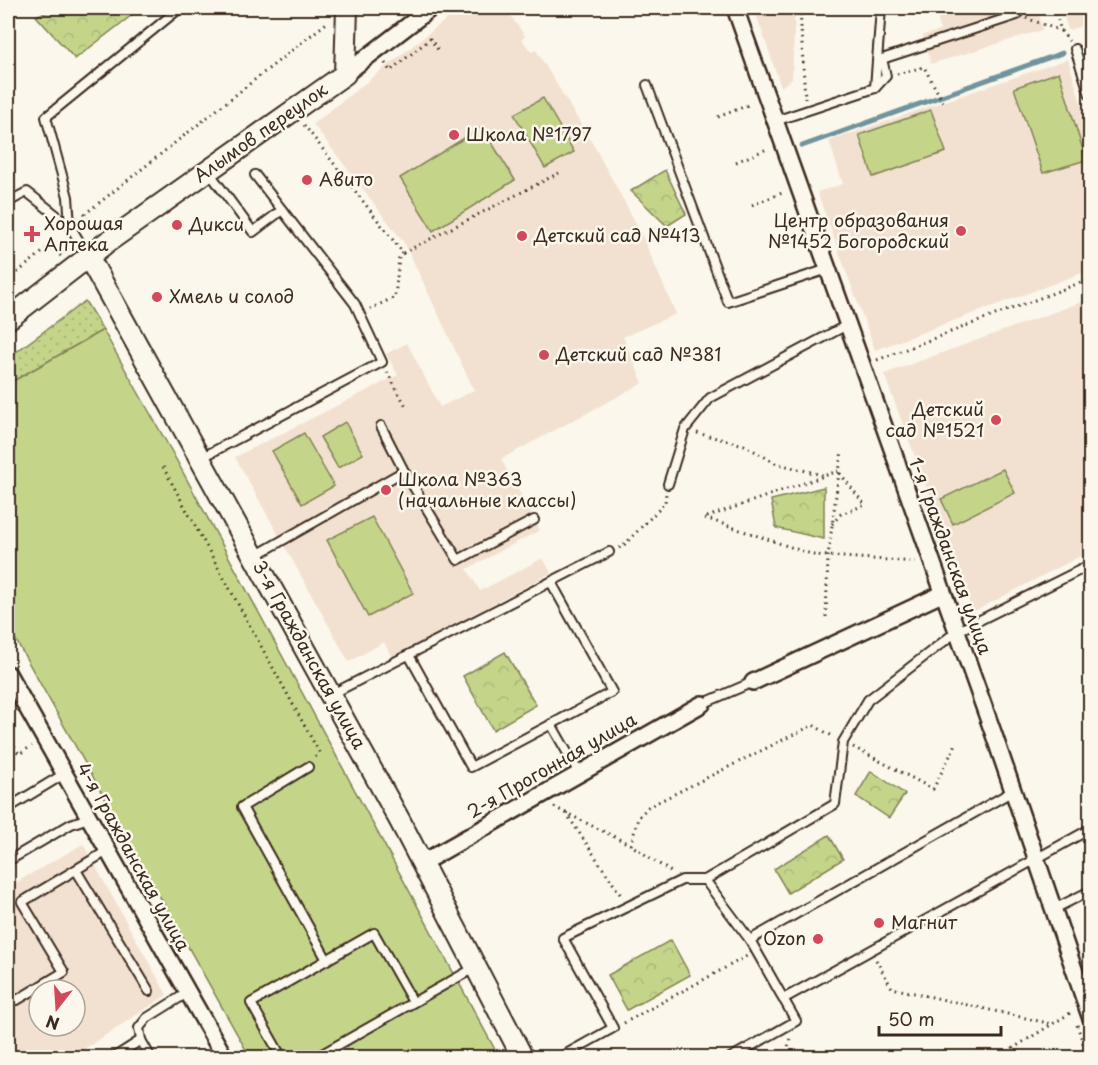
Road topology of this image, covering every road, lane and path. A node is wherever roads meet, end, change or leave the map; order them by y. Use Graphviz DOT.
graph roads {
  1 [pos="180,8"];
  2 [pos="431,8"];
  3 [pos="735,8"];
  4 [pos="800,8"];
  5 [pos="881,8"];
  6 [pos="1054,8"];
  7 [pos="1016,11"];
  8 [pos="341,12"];
  9 [pos="1061,31"];
  10 [pos="1075,49"];
  11 [pos="439,51"];
  12 [pos="385,63"];
  13 [pos="345,74"];
  14 [pos="886,76"];
  15 [pos="647,85"];
  16 [pos="875,88"];
  17 [pos="1090,95"];
  18 [pos="943,102"];
  19 [pos="752,104"];
  20 [pos="806,111"];
  21 [pos="718,117"];
  22 [pos="775,121"];
  23 [pos="301,122"];
  24 [pos="767,149"];
  25 [pos="736,162"];
  26 [pos="208,171"];
  27 [pos="559,173"];
  28 [pos="255,175"];
  29 [pos="782,193"];
  30 [pos="8,202"];
  31 [pos="752,205"];
  32 [pos="282,210"];
  33 [pos="70,226"];
  34 [pos="796,234"];
  35 [pos="102,236"];
  36 [pos="768,246"];
  37 [pos="403,253"];
  38 [pos="61,256"];
  39 [pos="88,256"];
  40 [pos="828,269"];
  41 [pos="1090,279"];
  42 [pos="8,280"];
  43 [pos="360,314"];
  44 [pos="8,319"];
  45 [pos="847,325"];
  46 [pos="873,354"];
  47 [pos="382,362"];
  48 [pos="407,408"];
  49 [pos="381,426"];
  50 [pos="685,429"];
  51 [pos="842,450"];
  52 [pos="201,458"];
  53 [pos="163,467"];
  54 [pos="404,471"];
  55 [pos="838,471"];
  56 [pos="826,476"];
  57 [pos="668,484"];
  58 [pos="534,520"];
  59 [pos="832,524"];
  60 [pos="624,545"];
  61 [pos="609,552"];
  62 [pos="828,556"];
  63 [pos="254,557"];
  64 [pos="917,562"];
  65 [pos="1090,565"];
  66 [pos="1081,570"];
  67 [pos="551,582"];
  68 [pos="942,594"];
  69 [pos="826,616"];
  70 [pos="1090,629"];
  71 [pos="956,632"];
  72 [pos="409,655"];
  73 [pos="8,674"];
  74 [pos="753,682"];
  75 [pos="331,695"];
  76 [pos="702,704"];
  77 [pos="551,724"];
  78 [pos="8,736"];
  79 [pos="957,741"];
  80 [pos="843,742"];
  81 [pos="32,746"];
  82 [pos="308,767"];
  83 [pos="579,773"];
  84 [pos="64,774"];
  85 [pos="1013,791"];
  86 [pos="535,798"];
  87 [pos="8,808"];
  88 [pos="565,812"];
  89 [pos="88,818"];
  90 [pos="1090,829"];
  91 [pos="631,844"];
  92 [pos="107,851"];
  93 [pos="1036,859"];
  94 [pos="8,861"];
  95 [pos="422,863"];
  96 [pos="76,870"];
  97 [pos="682,880"];
  98 [pos="705,880"];
  99 [pos="1090,891"];
  100 [pos="628,906"];
  101 [pos="1054,909"];
  102 [pos="750,940"];
  103 [pos="870,950"];
  104 [pos="757,951"];
  105 [pos="327,960"];
  106 [pos="476,967"];
  107 [pos="149,992"];
  108 [pos="188,993"];
  109 [pos="783,999"];
  110 [pos="16,1000"];
  111 [pos="413,1002"];
  112 [pos="1088,1010"];
  113 [pos="1072,1012"];
  114 [pos="1052,1024"];
  115 [pos="613,1028"];
  116 [pos="141,1040"];
  117 [pos="113,1058"];
  118 [pos="151,1058"];
  119 [pos="225,1058"];
  120 [pos="282,1058"];
  121 [pos="315,1058"];
  122 [pos="523,1058"];
  123 [pos="559,1058"];
  124 [pos="730,1058"];
  125 [pos="997,1058"];
  126 [pos="1088,1058"];
  1 -- 33 [label="lane"];
  2 -- 13 [label="street, Алымов переулок"];
  3 -- 22 [label="street, 1-я Гражданская улица"];
  4 -- 20 [label="path"];
  5 -- 16 [label="lane"];
  6 -- 9 [label="path"];
  7 -- 9 [label="path"];
  7 -- 14 [label="lane"];
  8 -- 13 [label="street"];
  8 -- 35 [label="path"];
  9 -- 10 [label="path"];
  10 -- 17 [label="lane"];
  11 -- 12 [label="path"];
  13 -- 26 [label="street, Алымов переулок"];
  14 -- 16 [label="lane"];
  14 -- 18 [label="path"];
  15 -- 40 [label="lane"];
  16 -- 20 [label="lane"];
  19 -- 21 [label="path"];
  20 -- 22 [label="lane"];
  22 -- 40 [label="street, 1-я Гражданская улица"];
  23 -- 37 [label="path"];
  24 -- 25 [label="path"];
  26 -- 32 [label="lane"];
  26 -- 39 [label="street, Алымов переулок"];
  27 -- 37 [label="path"];
  28 -- 32 [label="lane"];
  29 -- 31 [label="path"];
  30 -- 33 [label="lane"];
  32 -- 43 [label="lane"];
  33 -- 39 [label="lane"];
  34 -- 36 [label="path"];
  37 -- 43 [label="path"];
  38 -- 42 [label="path"];
  39 -- 44 [label="street, Алымов переулок"];
  39 -- 52 [label="street, 3-я Гражданская улица"];
  40 -- 45 [label="street, 1-я Гражданская улица"];
  41 -- 46 [label="path"];
  43 -- 47 [label="lane"];
  45 -- 50 [label="lane"];
  45 -- 68 [label="street, 1-я Гражданская улица"];
  47 -- 48 [label="path"];
  47 -- 52 [label="lane"];
  49 -- 54 [label="lane"];
  50 -- 56 [label="path"];
  50 -- 57 [label="lane"];
  51 -- 55 [label="path"];
  52 -- 63 [label="street, 3-я Гражданская улица"];
  53 -- 82 [label="path"];
  54 -- 58 [label="lane"];
  54 -- 63 [label="lane"];
  55 -- 56 [label="path"];
  55 -- 59 [label="path"];
  55 -- 59 [label="path"];
  56 -- 62 [label="path"];
  57 -- 60 [label="path"];
  59 -- 62 [label="path"];
  61 -- 67 [label="lane"];
  62 -- 64 [label="path"];
  62 -- 69 [label="path"];
  63 -- 75 [label="street, 3-я Гражданская улица"];
  65 -- 66 [label="lane"];
  66 -- 70 [label="path"];
  66 -- 71 [label="lane"];
  67 -- 72 [label="lane"];
  67 -- 77 [label="lane"];
  68 -- 71 [label="street, 1-я Гражданская улица"];
  68 -- 74 [label="street"];
  71 -- 80 [label="lane"];
  71 -- 85 [label="street, 1-я Гражданская улица"];
  72 -- 75 [label="lane"];
  72 -- 77 [label="lane"];
  73 -- 84 [label="street, 4-я Гражданская улица"];
  74 -- 76 [label="lane"];
  75 -- 95 [label="street, 3-я Гражданская улица"];
  76 -- 83 [label="street, 2-я Прогонная улица"];
  77 -- 83 [label="lane"];
  78 -- 81 [label="path"];
  79 -- 80 [label="path"];
  80 -- 91 [label="path"];
  80 -- 98 [label="lane"];
  82 -- 105 [label="lane"];
  83 -- 86 [label="street, 2-я Прогонная улица"];
  84 -- 87 [label="lane"];
  84 -- 89 [label="street, 4-я Гражданская улица"];
  85 -- 93 [label="street, 1-я Гражданская улица"];
  85 -- 102 [label="lane"];
  86 -- 88 [label="path"];
  86 -- 95 [label="street, 2-я Прогонная улица"];
  88 -- 91 [label="path"];
  88 -- 100 [label="path"];
  89 -- 92 [label="street, 4-я Гражданская улица"];
  89 -- 94 [label="lane"];
  90 -- 93 [label="lane"];
  91 -- 97 [label="path"];
  92 -- 96 [label="lane"];
  92 -- 108 [label="street, 4-я Гражданская улица"];
  93 -- 101 [label="street, 1-я Гражданская улица"];
  93 -- 103 [label="lane"];
  95 -- 106 [label="street, 3-я Гражданская улица"];
  96 -- 107 [label="lane"];
  96 -- 110 [label="lane"];
  97 -- 98 [label="lane"];
  97 -- 100 [label="lane"];
  98 -- 102 [label="lane"];
  99 -- 101 [label="lane"];
  100 -- 115 [label="lane"];
  101 -- 112 [label="street, 1-я Гражданская улица"];
  102 -- 104 [label="lane"];
  103 -- 109 [label="lane"];
  103 -- 114 [label="path"];
  104 -- 109 [label="lane"];
  104 -- 115 [label="path"];
  105 -- 111 [label="lane"];
  105 -- 120 [label="lane"];
  106 -- 111 [label="lane"];
  106 -- 122 [label="street, 3-я Гражданская улица"];
  108 -- 116 [label="lane"];
  108 -- 119 [label="street, 4-я Гражданская улица"];
  109 -- 124 [label="lane"];
  111 -- 121 [label="lane"];
  112 -- 113 [label="path"];
  113 -- 114 [label="path"];
  113 -- 126 [label="path"];
  114 -- 125 [label="path"];
  115 -- 123 [label="lane"];
  116 -- 117 [label="lane"];
  116 -- 118 [label="lane"];
}
